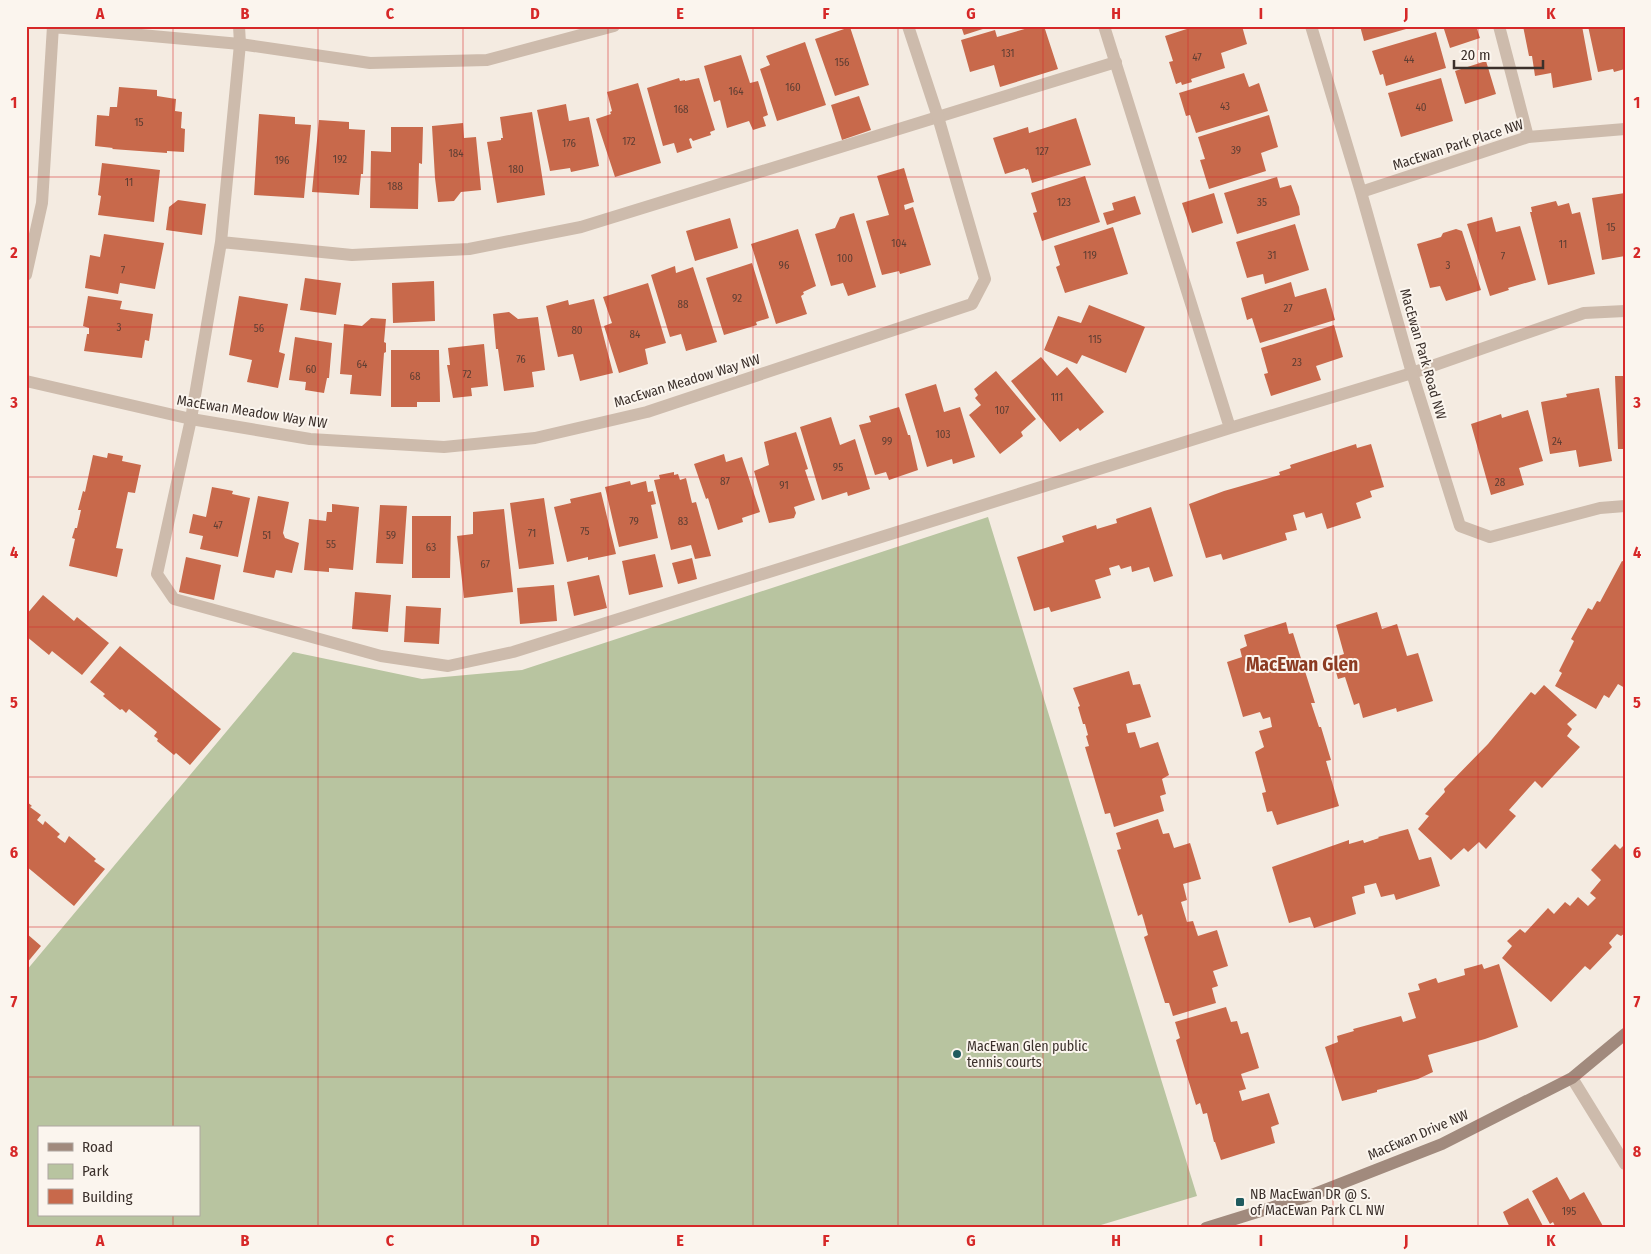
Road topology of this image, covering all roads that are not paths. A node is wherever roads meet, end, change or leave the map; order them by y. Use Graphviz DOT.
graph roads {
  1 [pos="53,26"];
  2 [pos="239,26"];
  3 [pos="614,26"];
  4 [pos="908,26"];
  5 [pos="1104,26"];
  6 [pos="1310,26"];
  7 [pos="1499,26"];
  8 [pos="240,44"];
  9 [pos="1116,62"];
  10 [pos="938,117"];
  11 [pos="1625,129"];
  12 [pos="1528,137"];
  13 [pos="1361,192"];
  14 [pos="221,242"];
  15 [pos="26,275"];
  16 [pos="1625,311"];
  17 [pos="1412,373"];
  18 [pos="26,381"];
  19 [pos="191,419"];
  20 [pos="1230,428"];
  21 [pos="1625,506"];
  22 [pos="1625,1034"];
  23 [pos="1572,1078"];
  24 [pos="1625,1164"];
  25 [pos="1206,1228"];
  1 -- 8 [label="street"];
  1 -- 15 [label="street"];
  2 -- 8 [label="street"];
  3 -- 8 [label="street"];
  4 -- 10 [label="street, MacEwan Meadow Way NW"];
  5 -- 9 [label="street"];
  6 -- 13 [label="street, MacEwan Park Road NW"];
  7 -- 12 [label="street"];
  8 -- 14 [label="street"];
  9 -- 10 [label="street"];
  9 -- 20 [label="street"];
  10 -- 14 [label="street"];
  10 -- 19 [label="street, MacEwan Meadow Way NW"];
  11 -- 12 [label="street, MacEwan Park Place NW"];
  12 -- 13 [label="street, MacEwan Park Place NW"];
  13 -- 17 [label="street, MacEwan Park Road NW"];
  14 -- 19 [label="street"];
  16 -- 17 [label="street"];
  17 -- 20 [label="street"];
  17 -- 21 [label="street, MacEwan Park Road NW"];
  18 -- 19 [label="street, MacEwan Meadow Way NW"];
  19 -- 20 [label="street"];
  22 -- 23 [label="street, MacEwan Drive NW"];
  23 -- 24 [label="street"];
  23 -- 25 [label="street, MacEwan Drive NW"];
}
